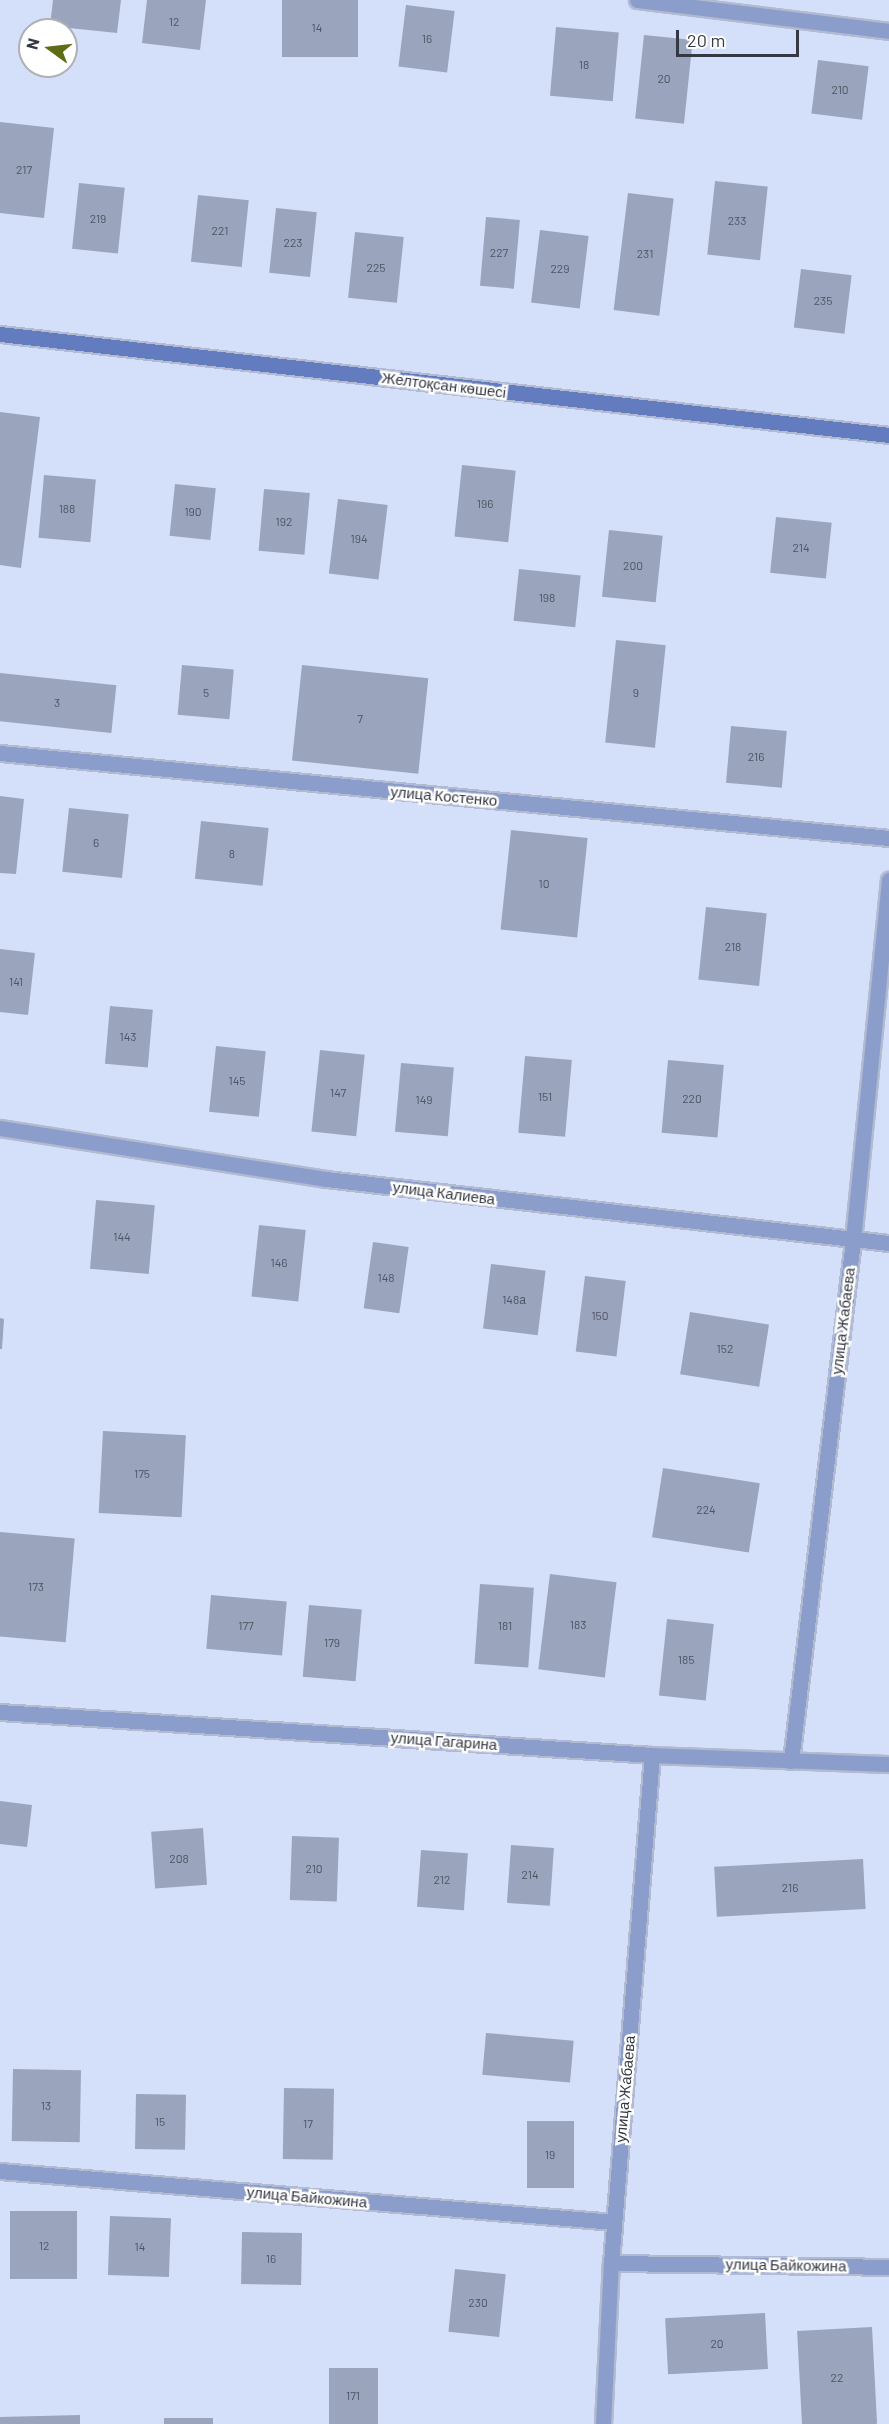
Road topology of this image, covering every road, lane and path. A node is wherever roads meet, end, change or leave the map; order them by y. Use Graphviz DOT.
graph roads {
  1 [pos="638,0"];
  2 [pos="889,31"];
  3 [pos="0,334"];
  4 [pos="889,435"];
  5 [pos="0,753"];
  6 [pos="889,838"];
  7 [pos="889,880"];
  8 [pos="0,1128"];
  9 [pos="853,1240"];
  10 [pos="889,1243"];
  11 [pos="0,1712"];
  12 [pos="652,1755"];
  13 [pos="791,1761"];
  14 [pos="889,1764"];
  15 [pos="0,2171"];
  16 [pos="614,2222"];
  17 [pos="611,2263"];
  18 [pos="889,2267"];
  19 [pos="603,2424"];
  1 -- 2 [label="street"];
  3 -- 4 [label="main road, Желтоқсан көшесі"];
  5 -- 6 [label="street, улица Костенко"];
  7 -- 9 [label="street, улица Жабаева"];
  8 -- 9 [label="street, улица Калиева"];
  9 -- 10 [label="street, улица Калиева"];
  9 -- 13 [label="street, улица Жабаева"];
  11 -- 12 [label="street, улица Гагарина"];
  12 -- 13 [label="street, улица Гагарина"];
  12 -- 16 [label="street, улица Жабаева"];
  13 -- 14 [label="street, улица Гагарина"];
  15 -- 16 [label="street, улица Байкожина"];
  16 -- 17 [label="street, улица Жабаева"];
  17 -- 18 [label="street, улица Байкожина"];
  17 -- 19 [label="street, улица Жабаева"];
}
